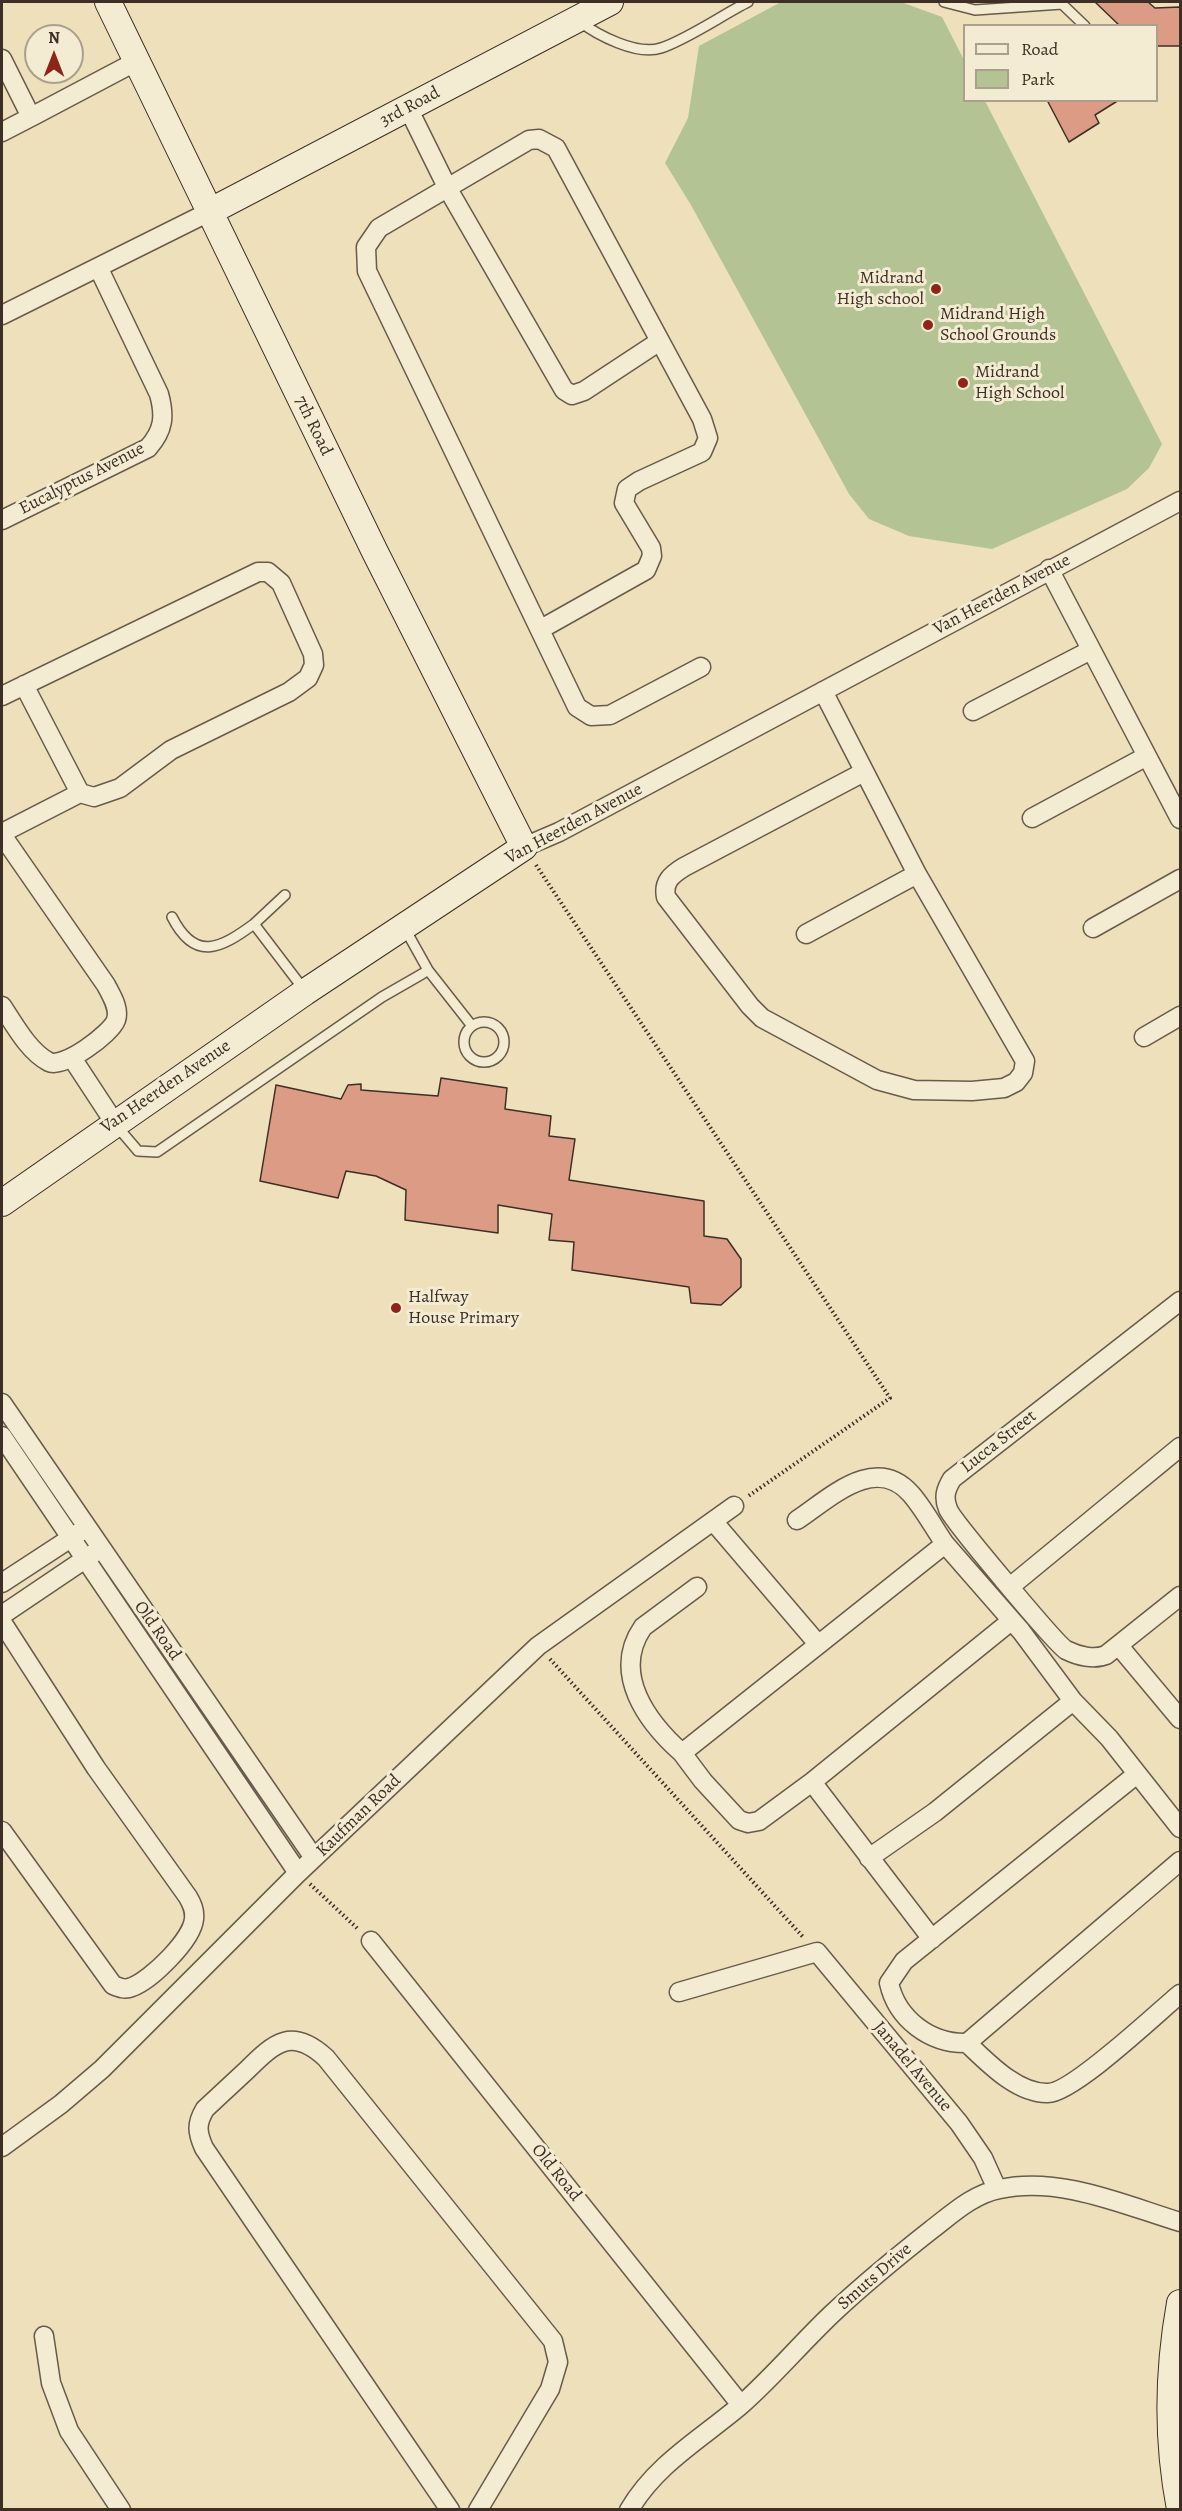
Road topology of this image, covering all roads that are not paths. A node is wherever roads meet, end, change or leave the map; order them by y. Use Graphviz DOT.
graph roads {
  1 [pos="108,2"];
  2 [pos="610,2"];
  3 [pos="748,2"];
  4 [pos="944,2"];
  5 [pos="577,19"];
  6 [pos="1082,24"];
  7 [pos="2,59"];
  8 [pos="137,61"];
  9 [pos="408,108"];
  10 [pos="31,117"];
  11 [pos="2,132"];
  12 [pos="448,189"];
  13 [pos="209,212"];
  14 [pos="99,269"];
  15 [pos="2,315"];
  16 [pos="660,341"];
  17 [pos="1180,501"];
  18 [pos="2,519"];
  19 [pos="1049,569"];
  20 [pos="541,629"];
  21 [pos="1091,650"];
  22 [pos="701,667"];
  23 [pos="24,686"];
  24 [pos="823,691"];
  25 [pos="2,696"];
  26 [pos="973,711"];
  27 [pos="1147,756"];
  28 [pos="864,772"];
  29 [pos="80,794"];
  30 [pos="1032,818"];
  31 [pos="1180,819"];
  32 [pos="2,834"];
  33 [pos="524,847"];
  34 [pos="917,874"];
  35 [pos="1180,879"];
  36 [pos="285,895"];
  37 [pos="172,917"];
  38 [pos="254,924"];
  39 [pos="403,925"];
  40 [pos="1093,928"];
  41 [pos="806,934"];
  42 [pos="428,970"];
  43 [pos="305,992"];
  44 [pos="2,1006"];
  45 [pos="1180,1016"];
  46 [pos="472,1026"];
  47 [pos="1144,1037"];
  48 [pos="72,1058"];
  49 [pos="114,1122"];
  50 [pos="2,1203"];
  51 [pos="1180,1301"];
  52 [pos="2,1403"];
  53 [pos="2,1436"];
  54 [pos="1180,1447"];
  55 [pos="734,1506"];
  56 [pos="797,1520"];
  57 [pos="713,1521"];
  58 [pos="79,1533"];
  59 [pos="945,1544"];
  60 [pos="93,1554"];
  61 [pos="2,1583"];
  62 [pos="1011,1586"];
  63 [pos="697,1587"];
  64 [pos="1180,1596"];
  65 [pos="2,1615"];
  66 [pos="1011,1621"];
  67 [pos="2,1622"];
  68 [pos="818,1644"];
  69 [pos="1119,1646"];
  70 [pos="1073,1701"];
  71 [pos="1180,1719"];
  72 [pos="682,1753"];
  73 [pos="1137,1774"];
  74 [pos="812,1782"];
  75 [pos="1180,1828"];
  76 [pos="2,1831"];
  77 [pos="314,1858"];
  78 [pos="869,1858"];
  79 [pos="1180,1862"];
  80 [pos="298,1873"];
  81 [pos="932,1939"];
  82 [pos="371,1941"];
  83 [pos="679,1992"];
  84 [pos="1180,1994"];
  85 [pos="967,2043"];
  86 [pos="2,2147"];
  87 [pos="997,2189"];
  88 [pos="1180,2222"];
  89 [pos="1180,2303"];
  90 [pos="44,2336"];
  91 [pos="741,2405"];
  92 [pos="1180,2509"];
  93 [pos="121,2510"];
  94 [pos="450,2510"];
  95 [pos="478,2510"];
  96 [pos="629,2510"];
  1 -- 8 [label="street, 7th Road"];
  2 -- 5 [label="street, 3rd Road"];
  3 -- 5 [label="lane"];
  4 -- 6 [label="lane"];
  5 -- 9 [label="street, 3rd Road"];
  7 -- 10 [label="street"];
  8 -- 10 [label="street"];
  8 -- 13 [label="street, 7th Road"];
  9 -- 12 [label="street"];
  9 -- 13 [label="street, 3rd Road"];
  10 -- 11 [label="street"];
  12 -- 16 [label="street"];
  12 -- 16 [label="street"];
  12 -- 20 [label="street"];
  13 -- 14 [label="street"];
  13 -- 33 [label="street, 7th Road"];
  14 -- 15 [label="street"];
  14 -- 18 [label="street, Eucalyptus Avenue"];
  16 -- 20 [label="street"];
  17 -- 19 [label="street, Van Heerden Avenue"];
  19 -- 21 [label="street"];
  19 -- 24 [label="street, Van Heerden Avenue"];
  20 -- 22 [label="street"];
  21 -- 26 [label="street"];
  21 -- 27 [label="street"];
  23 -- 25 [label="street"];
  23 -- 29 [label="street"];
  23 -- 29 [label="street"];
  24 -- 28 [label="street"];
  24 -- 33 [label="street, Van Heerden Avenue"];
  27 -- 30 [label="street"];
  27 -- 31 [label="street"];
  28 -- 34 [label="street"];
  28 -- 34 [label="street"];
  29 -- 32 [label="street"];
  32 -- 48 [label="street"];
  33 -- 39 [label="street, Van Heerden Avenue"];
  34 -- 41 [label="street"];
  35 -- 40 [label="street"];
  36 -- 38 [label="lane"];
  37 -- 38 [label="lane"];
  38 -- 43 [label="lane"];
  39 -- 42 [label="lane"];
  39 -- 43 [label="street, Van Heerden Avenue"];
  42 -- 46 [label="lane"];
  42 -- 49 [label="lane"];
  43 -- 49 [label="street, Van Heerden Avenue"];
  44 -- 48 [label="street"];
  45 -- 47 [label="street"];
  46 -- 46 [label="lane"];
  48 -- 49 [label="street"];
  49 -- 50 [label="street, Van Heerden Avenue"];
  51 -- 62 [label="street, Lucca Street"];
  52 -- 58 [label="street, Old Road"];
  53 -- 58 [label="street, Old Road"];
  54 -- 62 [label="street"];
  55 -- 57 [label="street, Kaufman Road"];
  56 -- 59 [label="street"];
  57 -- 68 [label="street"];
  57 -- 77 [label="street, Kaufman Road"];
  58 -- 60 [label="street, Old Road"];
  58 -- 61 [label="street"];
  59 -- 66 [label="street"];
  59 -- 68 [label="street"];
  60 -- 65 [label="street"];
  60 -- 77 [label="street, Old Road"];
  60 -- 80 [label="street, Old Road"];
  62 -- 69 [label="street"];
  63 -- 72 [label="street"];
  64 -- 69 [label="street"];
  66 -- 70 [label="street"];
  66 -- 74 [label="street"];
  67 -- 76 [label="street"];
  68 -- 72 [label="street"];
  69 -- 71 [label="street"];
  70 -- 73 [label="street"];
  70 -- 78 [label="street"];
  72 -- 74 [label="street"];
  73 -- 75 [label="street"];
  73 -- 81 [label="street"];
  74 -- 78 [label="street"];
  77 -- 80 [label="street, Kaufman Road"];
  78 -- 81 [label="street"];
  79 -- 85 [label="street"];
  80 -- 86 [label="street, Kaufman Road"];
  81 -- 85 [label="street"];
  82 -- 91 [label="street, Old Road"];
  83 -- 87 [label="street, Janadel Avenue"];
  84 -- 85 [label="street"];
  87 -- 88 [label="street, Smuts Drive"];
  87 -- 91 [label="street, Smuts Drive"];
  89 -- 92 [label="street"];
  90 -- 93 [label="street"];
  91 -- 96 [label="street, Smuts Drive"];
  94 -- 95 [label="street"];
}
